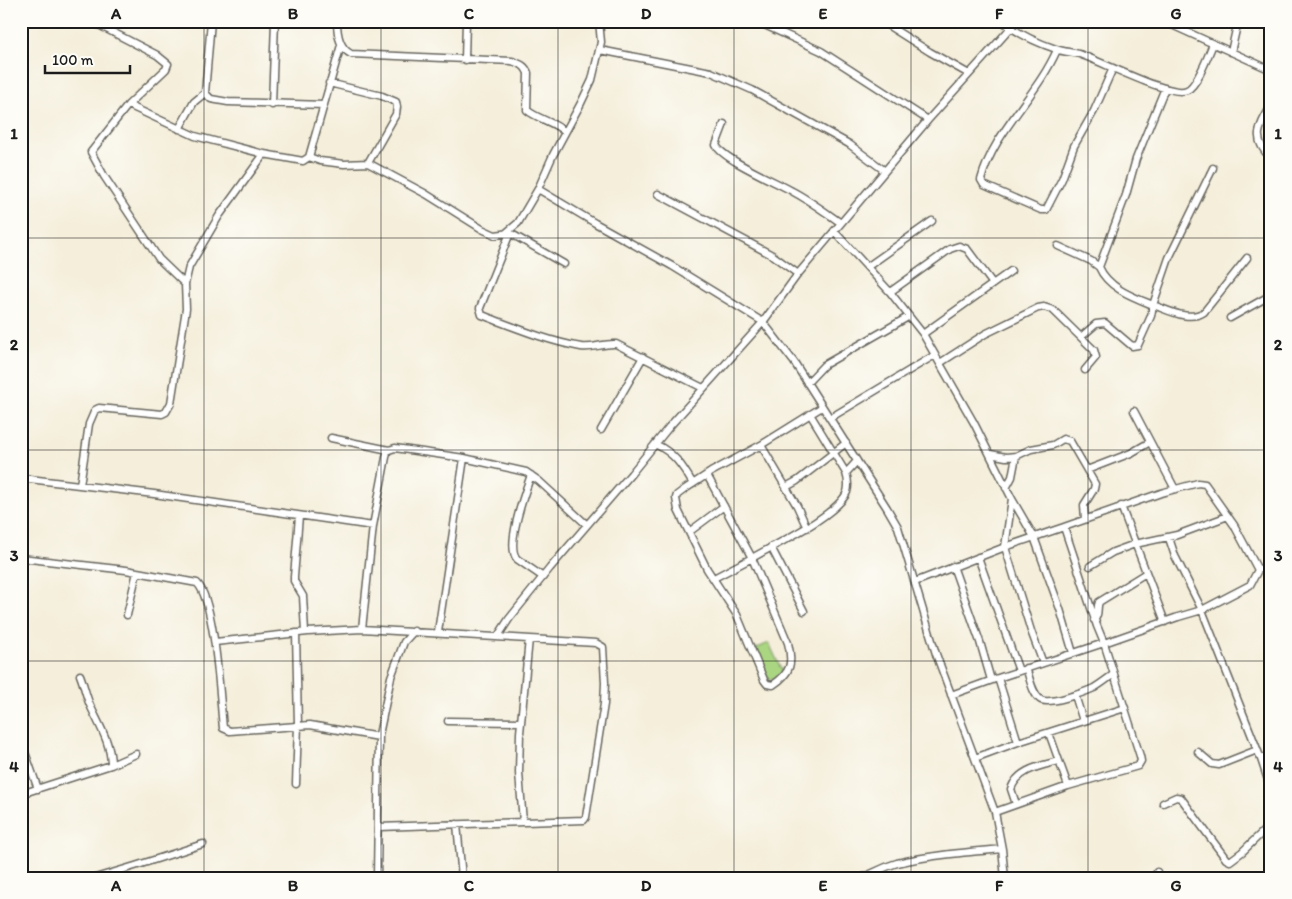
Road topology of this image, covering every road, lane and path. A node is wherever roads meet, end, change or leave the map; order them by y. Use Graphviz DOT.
graph roads {
  1 [pos="91,21"];
  2 [pos="211,21"];
  3 [pos="275,21"];
  4 [pos="337,21"];
  5 [pos="466,21"];
  6 [pos="599,21"];
  7 [pos="756,21"];
  8 [pos="881,21"];
  9 [pos="1002,21"];
  10 [pos="1017,21"];
  11 [pos="1163,21"];
  12 [pos="1238,21"];
  13 [pos="1011,28"];
  14 [pos="1213,44"];
  15 [pos="341,45"];
  16 [pos="600,50"];
  17 [pos="1057,50"];
  18 [pos="1231,52"];
  19 [pos="465,60"];
  20 [pos="1113,68"];
  21 [pos="1271,70"];
  22 [pos="969,74"];
  23 [pos="330,83"];
  24 [pos="1165,88"];
  25 [pos="205,93"];
  26 [pos="272,104"];
  27 [pos="128,105"];
  28 [pos="324,105"];
  29 [pos="1271,106"];
  30 [pos="928,120"];
  31 [pos="724,124"];
  32 [pos="179,129"];
  33 [pos="565,132"];
  34 [pos="264,154"];
  35 [pos="309,157"];
  36 [pos="1271,158"];
  37 [pos="368,163"];
  38 [pos="1213,168"];
  39 [pos="884,171"];
  40 [pos="542,179"];
  41 [pos="538,189"];
  42 [pos="548,194"];
  43 [pos="658,194"];
  44 [pos="932,221"];
  45 [pos="841,223"];
  46 [pos="834,231"];
  47 [pos="508,232"];
  48 [pos="1058,246"];
  49 [pos="1247,258"];
  50 [pos="564,264"];
  51 [pos="867,266"];
  52 [pos="1099,267"];
  53 [pos="1011,271"];
  54 [pos="798,274"];
  55 [pos="185,284"];
  56 [pos="993,284"];
  57 [pos="890,292"];
  58 [pos="1271,295"];
  59 [pos="1152,305"];
  60 [pos="908,317"];
  61 [pos="1230,318"];
  62 [pos="763,322"];
  63 [pos="923,334"];
  64 [pos="1081,337"];
  65 [pos="935,355"];
  66 [pos="643,357"];
  67 [pos="940,363"];
  68 [pos="1085,370"];
  69 [pos="807,383"];
  70 [pos="703,388"];
  71 [pos="822,407"];
  72 [pos="1134,411"];
  73 [pos="810,414"];
  74 [pos="830,418"];
  75 [pos="600,430"];
  76 [pos="331,438"];
  77 [pos="1150,442"];
  78 [pos="846,443"];
  79 [pos="655,444"];
  80 [pos="761,445"];
  81 [pos="390,450"];
  82 [pos="834,452"];
  83 [pos="990,454"];
  84 [pos="1016,456"];
  85 [pos="464,458"];
  86 [pos="858,461"];
  87 [pos="1087,470"];
  88 [pos="846,473"];
  89 [pos="707,474"];
  90 [pos="531,476"];
  91 [pos="21,478"];
  92 [pos="80,484"];
  93 [pos="693,484"];
  94 [pos="786,487"];
  95 [pos="1006,488"];
  96 [pos="1175,489"];
  97 [pos="1012,499"];
  98 [pos="724,506"];
  99 [pos="1121,506"];
  100 [pos="299,516"];
  101 [pos="1228,516"];
  102 [pos="1085,519"];
  103 [pos="587,525"];
  104 [pos="373,526"];
  105 [pos="1064,527"];
  106 [pos="807,528"];
  107 [pos="689,532"];
  108 [pos="1034,537"];
  109 [pos="1169,538"];
  110 [pos="1135,544"];
  111 [pos="771,547"];
  112 [pos="1005,547"];
  113 [pos="978,557"];
  114 [pos="21,558"];
  115 [pos="752,558"];
  116 [pos="1271,564"];
  117 [pos="953,566"];
  118 [pos="1090,566"];
  119 [pos="1258,570"];
  120 [pos="138,572"];
  121 [pos="1146,574"];
  122 [pos="543,577"];
  123 [pos="714,578"];
  124 [pos="915,582"];
  125 [pos="1202,610"];
  126 [pos="804,611"];
  127 [pos="127,615"];
  128 [pos="1094,620"];
  129 [pos="1165,622"];
  130 [pos="362,628"];
  131 [pos="403,630"];
  132 [pos="414,631"];
  133 [pos="305,632"];
  134 [pos="438,632"];
  135 [pos="296,633"];
  136 [pos="498,636"];
  137 [pos="528,639"];
  138 [pos="215,642"];
  139 [pos="404,642"];
  140 [pos="1104,643"];
  141 [pos="1073,653"];
  142 [pos="1043,663"];
  143 [pos="1026,668"];
  144 [pos="1019,671"];
  145 [pos="1114,674"];
  146 [pos="80,675"];
  147 [pos="995,679"];
  148 [pos="951,695"];
  149 [pos="1074,695"];
  150 [pos="1125,708"];
  151 [pos="448,721"];
  152 [pos="1083,721"];
  153 [pos="521,722"];
  154 [pos="298,725"];
  155 [pos="1049,733"];
  156 [pos="379,737"];
  157 [pos="21,741"];
  158 [pos="1018,742"];
  159 [pos="1256,750"];
  160 [pos="1198,752"];
  161 [pos="136,754"];
  162 [pos="1271,754"];
  163 [pos="975,758"];
  164 [pos="1261,759"];
  165 [pos="1059,760"];
  166 [pos="111,765"];
  167 [pos="296,784"];
  168 [pos="1068,786"];
  169 [pos="1271,788"];
  170 [pos="38,789"];
  171 [pos="21,794"];
  172 [pos="1163,803"];
  173 [pos="1016,804"];
  174 [pos="995,812"];
  175 [pos="523,822"];
  176 [pos="458,824"];
  177 [pos="1271,824"];
  178 [pos="379,827"];
  179 [pos="203,844"];
  180 [pos="1002,849"];
  181 [pos="119,874"];
  182 [pos="95,878"];
  183 [pos="377,878"];
  184 [pos="462,878"];
  185 [pos="861,878"];
  186 [pos="1005,878"];
  1 -- 27 [label="street"];
  2 -- 25 [label="street"];
  3 -- 26 [label="street"];
  4 -- 15 [label="street"];
  5 -- 19 [label="street"];
  6 -- 16 [label="street"];
  7 -- 30 [label="street"];
  8 -- 22 [label="street"];
  9 -- 13 [label="street"];
  10 -- 13 [label="street"];
  11 -- 14 [label="street"];
  12 -- 18 [label="street"];
  13 -- 17 [label="street"];
  13 -- 22 [label="street"];
  14 -- 18 [label="street"];
  14 -- 24 [label="street"];
  15 -- 19 [label="street"];
  15 -- 23 [label="street"];
  16 -- 33 [label="street"];
  16 -- 39 [label="street"];
  17 -- 20 [label="street"];
  17 -- 20 [label="street"];
  18 -- 21 [label="street"];
  19 -- 33 [label="street"];
  20 -- 24 [label="street"];
  22 -- 30 [label="street"];
  23 -- 28 [label="street"];
  23 -- 37 [label="street"];
  24 -- 52 [label="street"];
  25 -- 26 [label="street"];
  25 -- 32 [label="street"];
  26 -- 28 [label="street"];
  27 -- 32 [label="street"];
  27 -- 55 [label="street"];
  28 -- 35 [label="street"];
  29 -- 36 [label="street"];
  30 -- 39 [label="street"];
  31 -- 45 [label="street"];
  32 -- 34 [label="street"];
  33 -- 40 [label="street"];
  34 -- 35 [label="street"];
  34 -- 55 [label="street"];
  35 -- 37 [label="street"];
  37 -- 47 [label="street"];
  38 -- 59 [label="street"];
  39 -- 45 [label="street"];
  40 -- 41 [label="street"];
  40 -- 42 [label="street"];
  41 -- 42 [label="street"];
  41 -- 47 [label="street"];
  42 -- 62 [label="street"];
  43 -- 54 [label="street"];
  44 -- 51 [label="street"];
  45 -- 46 [label="street"];
  46 -- 51 [label="street"];
  46 -- 54 [label="street"];
  47 -- 50 [label="street"];
  47 -- 66 [label="street"];
  48 -- 52 [label="street"];
  49 -- 59 [label="street"];
  51 -- 57 [label="street"];
  52 -- 59 [label="street"];
  53 -- 56 [label="street"];
  54 -- 62 [label="street"];
  55 -- 92 [label="street"];
  56 -- 57 [label="street"];
  56 -- 63 [label="street"];
  57 -- 60 [label="street"];
  58 -- 61 [label="street"];
  59 -- 64 [label="street"];
  60 -- 63 [label="street"];
  60 -- 69 [label="street"];
  62 -- 69 [label="street"];
  62 -- 70 [label="street"];
  63 -- 65 [label="street"];
  64 -- 67 [label="street"];
  64 -- 68 [label="street"];
  65 -- 67 [label="street"];
  65 -- 74 [label="street"];
  66 -- 70 [label="street"];
  66 -- 75 [label="street"];
  67 -- 83 [label="street"];
  69 -- 71 [label="street"];
  70 -- 79 [label="street"];
  71 -- 73 [label="street"];
  71 -- 74 [label="street"];
  72 -- 77 [label="street"];
  73 -- 80 [label="street"];
  73 -- 82 [label="street"];
  74 -- 78 [label="street"];
  76 -- 81 [label="street"];
  77 -- 87 [label="street"];
  77 -- 96 [label="street"];
  78 -- 82 [label="street"];
  78 -- 86 [label="street"];
  79 -- 93 [label="street"];
  79 -- 103 [label="street"];
  80 -- 89 [label="street"];
  80 -- 94 [label="street"];
  81 -- 85 [label="street"];
  81 -- 104 [label="street"];
  82 -- 88 [label="street"];
  82 -- 94 [label="street"];
  83 -- 84 [label="street"];
  83 -- 95 [label="street"];
  84 -- 87 [label="street"];
  84 -- 95 [label="street"];
  85 -- 90 [label="street"];
  85 -- 134 [label="street"];
  86 -- 88 [label="street"];
  86 -- 124 [label="street"];
  87 -- 102 [label="street"];
  88 -- 106 [label="street"];
  89 -- 93 [label="street"];
  89 -- 98 [label="street"];
  90 -- 103 [label="street"];
  90 -- 122 [label="street"];
  91 -- 92 [label="street"];
  92 -- 100 [label="street"];
  93 -- 107 [label="street"];
  94 -- 106 [label="street"];
  95 -- 97 [label="street"];
  96 -- 99 [label="street"];
  96 -- 101 [label="street"];
  97 -- 108 [label="street"];
  97 -- 112 [label="street"];
  98 -- 107 [label="street"];
  98 -- 115 [label="street"];
  99 -- 102 [label="street"];
  99 -- 110 [label="street"];
  100 -- 104 [label="street"];
  100 -- 133 [label="street"];
  101 -- 109 [label="street"];
  101 -- 119 [label="street"];
  102 -- 105 [label="street"];
  103 -- 122 [label="street"];
  104 -- 130 [label="street"];
  105 -- 108 [label="street"];
  105 -- 128 [label="street"];
  106 -- 111 [label="street"];
  107 -- 123 [label="street"];
  108 -- 112 [label="street"];
  108 -- 141 [label="street"];
  109 -- 110 [label="street"];
  109 -- 125 [label="street"];
  110 -- 118 [label="street"];
  110 -- 121 [label="street"];
  111 -- 115 [label="street"];
  111 -- 126 [label="street"];
  112 -- 113 [label="street"];
  112 -- 142 [label="street"];
  113 -- 117 [label="street"];
  113 -- 144 [label="street"];
  114 -- 120 [label="street"];
  115 -- 123 [label="street"];
  115 -- 123 [label="street"];
  116 -- 119 [label="street"];
  117 -- 124 [label="street"];
  117 -- 147 [label="street"];
  119 -- 125 [label="street"];
  120 -- 127 [label="street"];
  120 -- 138 [label="street"];
  121 -- 128 [label="street"];
  121 -- 129 [label="street"];
  122 -- 136 [label="street"];
  124 -- 148 [label="street"];
  125 -- 129 [label="street"];
  125 -- 159 [label="street"];
  128 -- 140 [label="street"];
  129 -- 140 [label="street"];
  130 -- 131 [label="street"];
  130 -- 133 [label="street"];
  131 -- 132 [label="street"];
  131 -- 139 [label="street"];
  132 -- 134 [label="street"];
  132 -- 139 [label="street"];
  133 -- 135 [label="street"];
  134 -- 136 [label="street"];
  135 -- 138 [label="street"];
  135 -- 154 [label="street"];
  136 -- 137 [label="street"];
  137 -- 153 [label="street"];
  137 -- 175 [label="street"];
  138 -- 154 [label="street"];
  139 -- 156 [label="street"];
  140 -- 141 [label="street"];
  140 -- 145 [label="street"];
  141 -- 142 [label="street"];
  142 -- 143 [label="street"];
  143 -- 144 [label="street"];
  143 -- 149 [label="street"];
  144 -- 147 [label="street"];
  145 -- 149 [label="street"];
  145 -- 150 [label="street"];
  146 -- 166 [label="street"];
  147 -- 148 [label="street"];
  147 -- 158 [label="street"];
  148 -- 163 [label="street"];
  149 -- 152 [label="street"];
  150 -- 152 [label="street"];
  150 -- 168 [label="street"];
  151 -- 153 [label="street"];
  152 -- 155 [label="street"];
  153 -- 175 [label="street"];
  154 -- 156 [label="street"];
  154 -- 167 [label="street"];
  155 -- 158 [label="street"];
  155 -- 165 [label="street"];
  156 -- 178 [label="street"];
  157 -- 170 [label="street"];
  158 -- 163 [label="street"];
  159 -- 160 [label="street"];
  159 -- 164 [label="street"];
  161 -- 166 [label="street"];
  162 -- 164 [label="street"];
  163 -- 174 [label="street"];
  164 -- 169 [label="street"];
  165 -- 168 [label="street"];
  165 -- 173 [label="street"];
  166 -- 170 [label="street"];
  168 -- 173 [label="street"];
  170 -- 171 [label="street"];
  172 -- 177 [label="street"];
  173 -- 174 [label="street"];
  174 -- 180 [label="street"];
  175 -- 176 [label="street"];
  176 -- 178 [label="street"];
  176 -- 184 [label="street"];
  178 -- 183 [label="street"];
  179 -- 181 [label="street"];
  180 -- 185 [label="street"];
  180 -- 186 [label="street"];
  181 -- 182 [label="street"];
}
